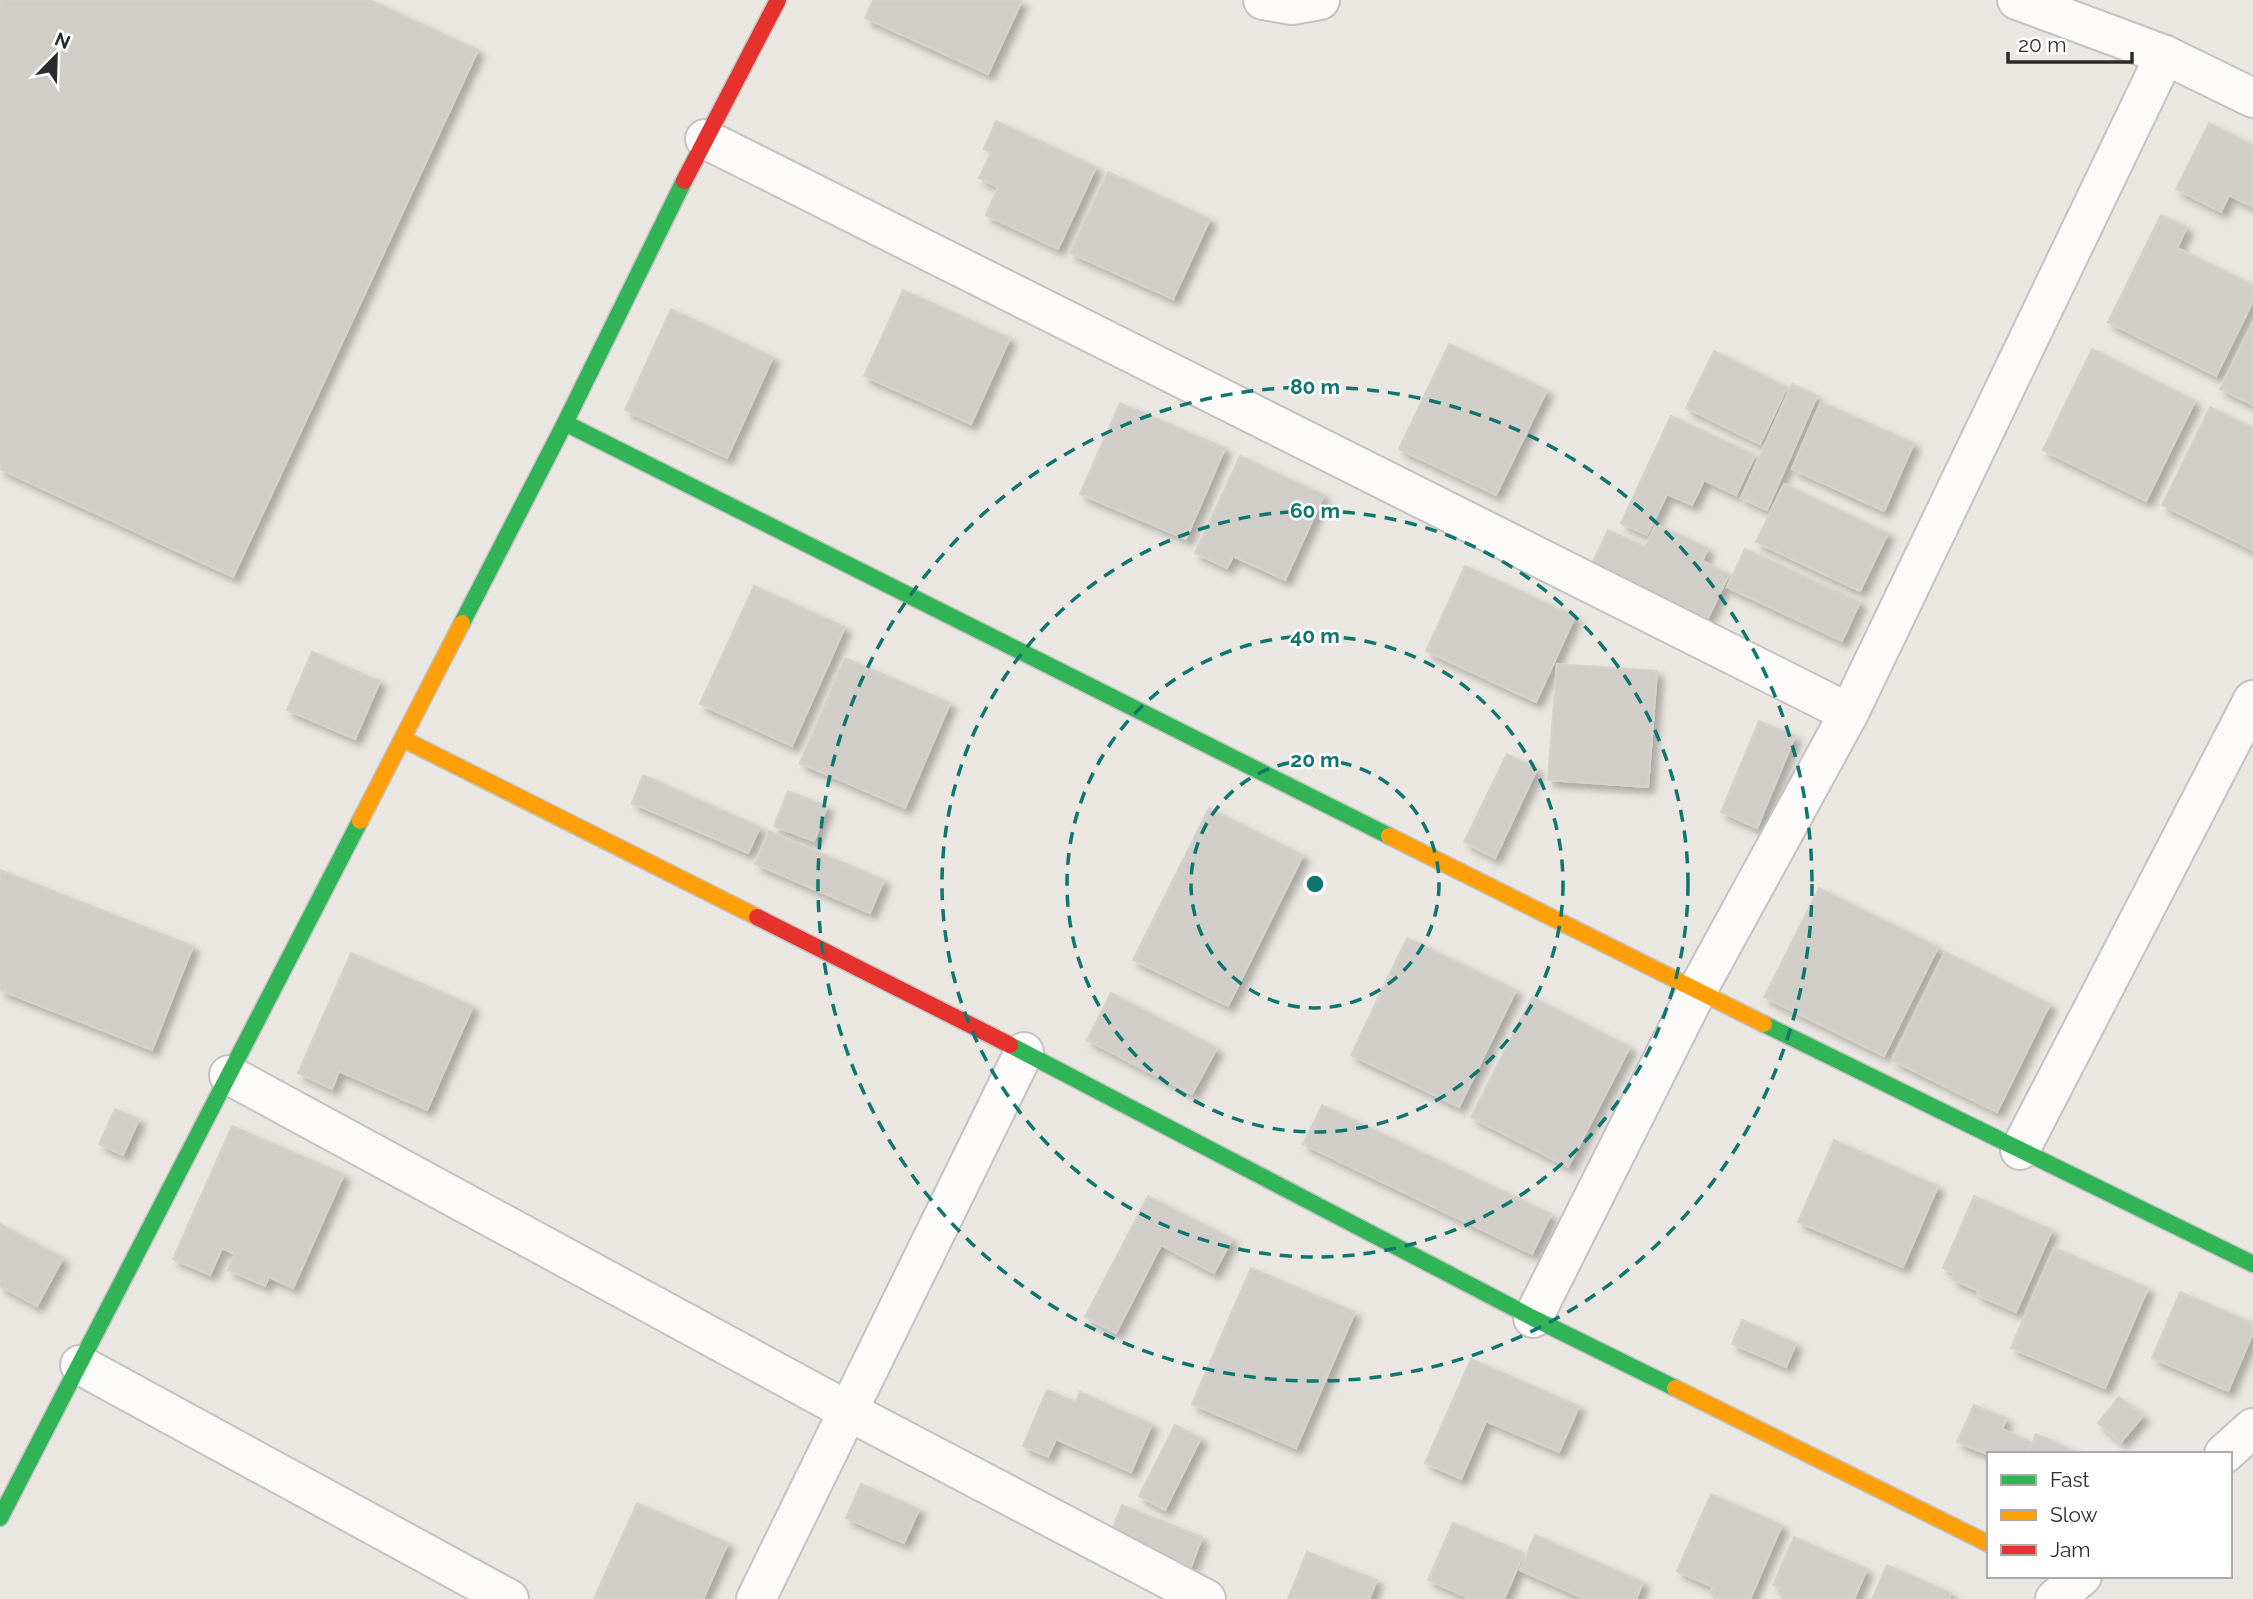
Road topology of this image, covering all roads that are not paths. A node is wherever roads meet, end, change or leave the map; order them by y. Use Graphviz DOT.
graph roads {
  1 [pos="778,0"];
  2 [pos="1263,0"];
  3 [pos="1320,0"];
  4 [pos="2017,0"];
  5 [pos="2165,55"];
  6 [pos="2253,98"];
  7 [pos="705,139"];
  8 [pos="565,423"];
  9 [pos="2253,700"];
  10 [pos="1849,713"];
  11 [pos="404,740"];
  12 [pos="1697,992"];
  13 [pos="1024,1052"];
  14 [pos="229,1075"];
  15 [pos="2020,1150"];
  16 [pos="2253,1264"];
  17 [pos="1533,1318"];
  18 [pos="80,1365"];
  19 [pos="848,1411"];
  20 [pos="2253,1428"];
  21 [pos="2226,1452"];
  22 [pos="0,1518"];
  23 [pos="1987,1543"];
  24 [pos="509,1599"];
  25 [pos="756,1599"];
  26 [pos="1206,1599"];
  1 -- 7 [label="street"];
  2 -- 3 [label="street"];
  4 -- 5 [label="street"];
  5 -- 6 [label="street"];
  5 -- 10 [label="street"];
  7 -- 8 [label="street"];
  7 -- 10 [label="street"];
  8 -- 11 [label="street"];
  8 -- 12 [label="street"];
  9 -- 15 [label="street"];
  10 -- 12 [label="street"];
  11 -- 13 [label="street"];
  11 -- 14 [label="street"];
  12 -- 15 [label="street"];
  12 -- 17 [label="street"];
  13 -- 17 [label="street"];
  13 -- 19 [label="street"];
  14 -- 18 [label="street"];
  14 -- 19 [label="street"];
  15 -- 16 [label="street"];
  17 -- 23 [label="street"];
  18 -- 22 [label="street"];
  18 -- 24 [label="street"];
  19 -- 25 [label="street"];
  19 -- 26 [label="street"];
  20 -- 21 [label="street"];
}
